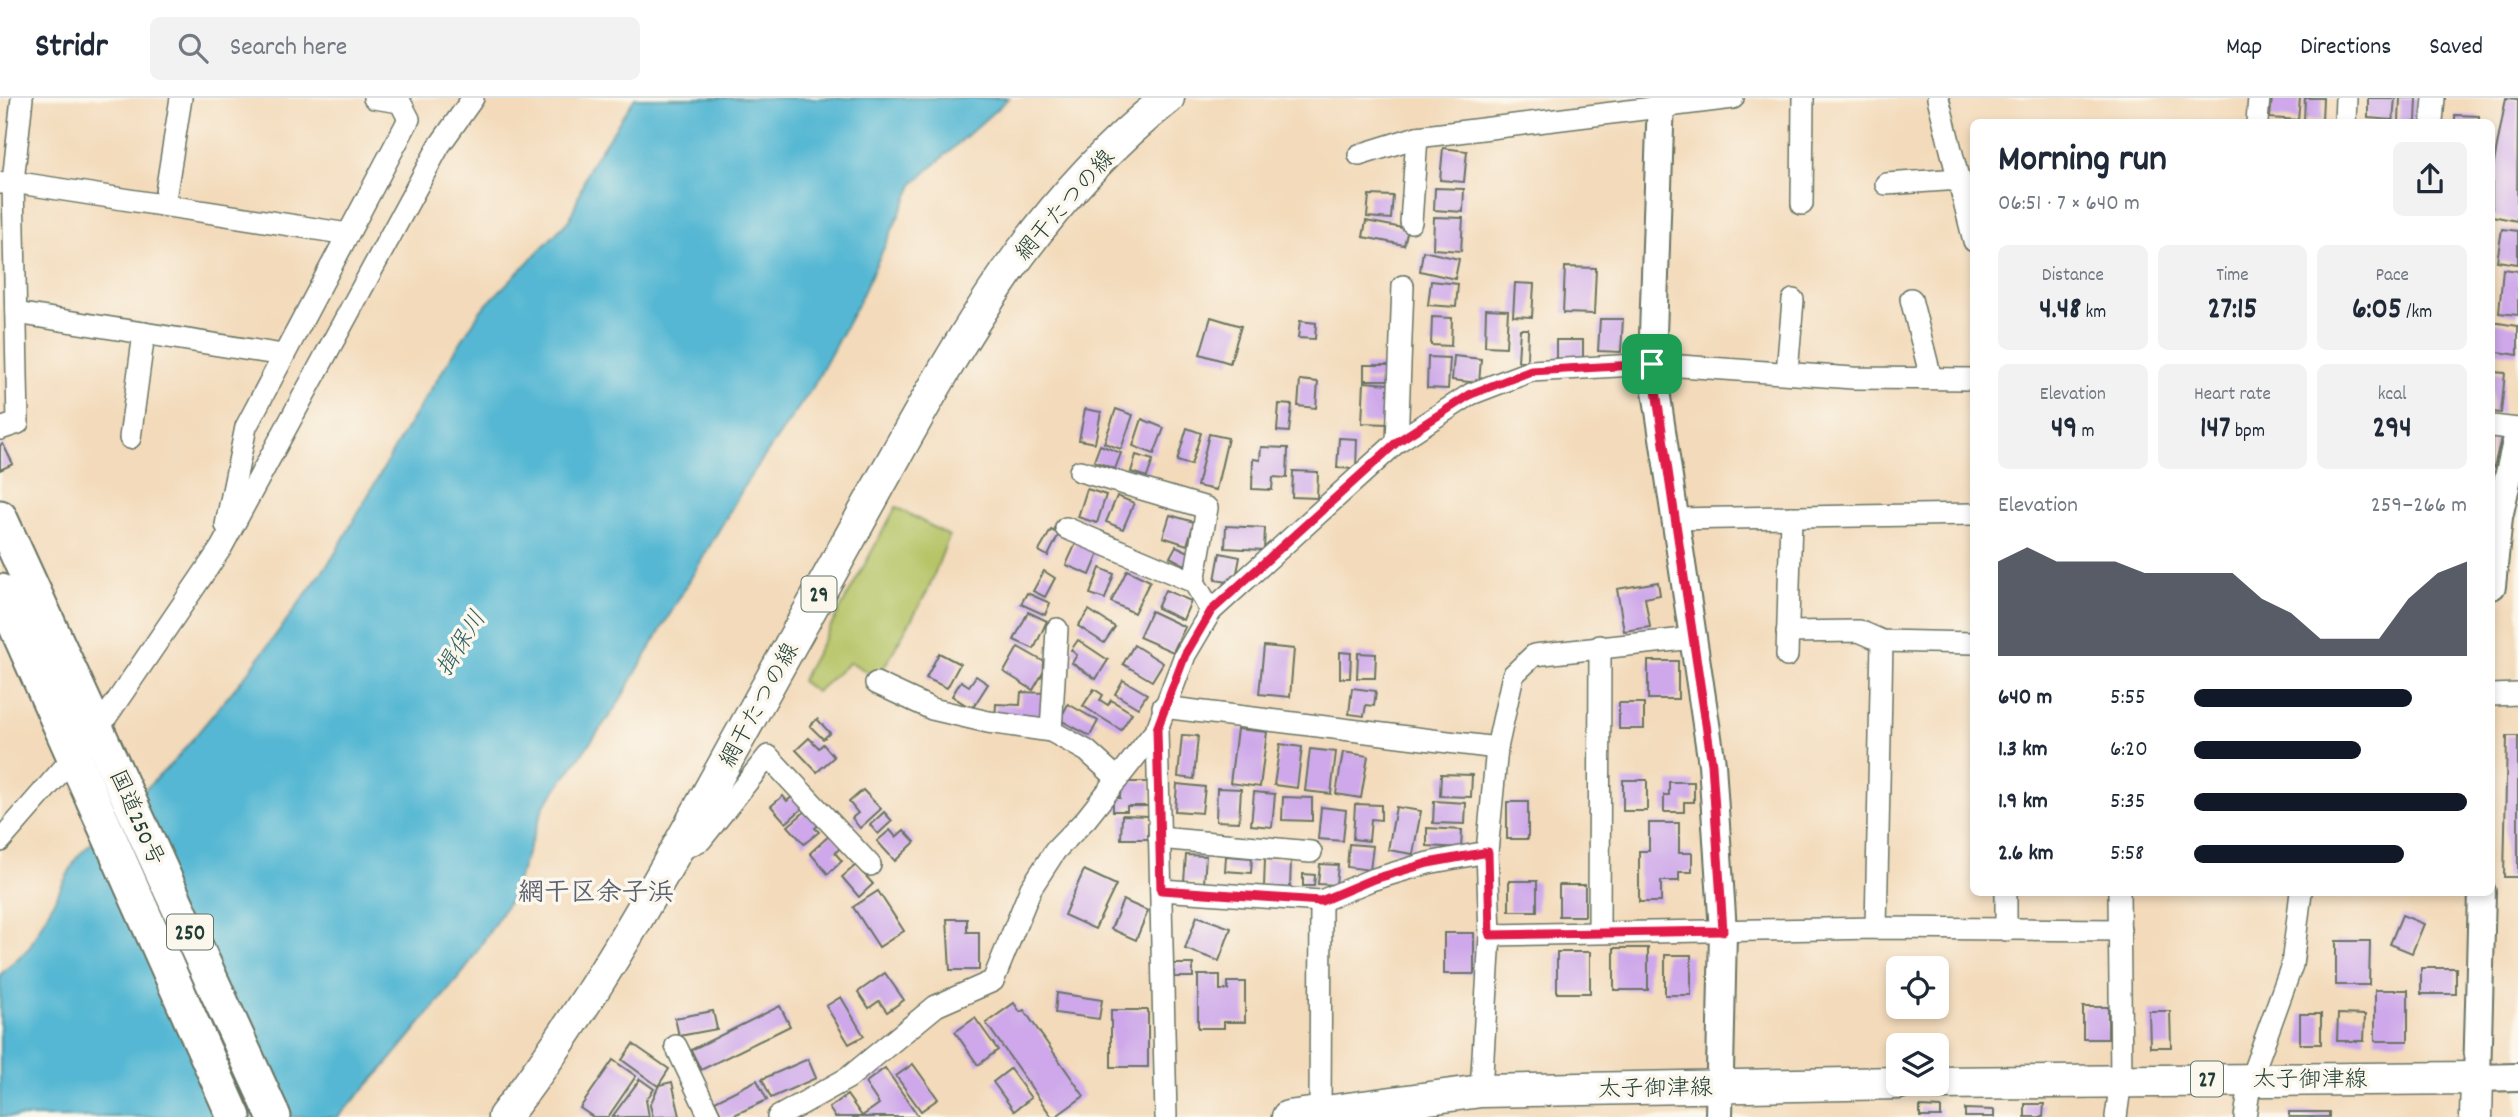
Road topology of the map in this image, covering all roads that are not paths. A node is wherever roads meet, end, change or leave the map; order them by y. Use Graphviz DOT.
graph roads {
  1 [pos="22,98"];
  2 [pos="181,98"];
  3 [pos="374,98"];
  4 [pos="472,98"];
  5 [pos="1168,98"];
  6 [pos="1733,98"];
  7 [pos="1803,98"];
  8 [pos="1938,98"];
  9 [pos="2259,98"];
  10 [pos="2346,98"];
  11 [pos="2434,98"];
  12 [pos="1661,102"];
  13 [pos="2257,119"];
  14 [pos="2345,119"];
  15 [pos="2432,119"];
  16 [pos="1418,137"];
  17 [pos="1359,155"];
  18 [pos="6,183"];
  19 [pos="1886,184"];
  20 [pos="1965,187"];
  21 [pos="1802,204"];
  22 [pos="164,205"];
  23 [pos="1970,217"];
  24 [pos="1412,222"];
  25 [pos="348,234"];
  26 [pos="1403,286"];
  27 [pos="1911,299"];
  28 [pos="1793,300"];
  29 [pos="16,313"];
  30 [pos="144,332"];
  31 [pos="284,355"];
  32 [pos="1652,364"];
  33 [pos="1787,373"];
  34 [pos="1931,378"];
  35 [pos="1970,379"];
  36 [pos="2495,427"];
  37 [pos="0,429"];
  38 [pos="2518,431"];
  39 [pos="130,438"];
  40 [pos="1397,442"];
  41 [pos="1080,471"];
  42 [pos="1970,514"];
  43 [pos="0,517"];
  44 [pos="1791,517"];
  45 [pos="1674,520"];
  46 [pos="1066,528"];
  47 [pos="221,548"];
  48 [pos="2495,556"];
  49 [pos="1194,582"];
  50 [pos="2,602"];
  51 [pos="1211,611"];
  52 [pos="1057,629"];
  53 [pos="1787,632"];
  54 [pos="1693,638"];
  55 [pos="1882,641"];
  56 [pos="1970,643"];
  57 [pos="1600,646"];
  58 [pos="1787,656"];
  59 [pos="876,683"];
  60 [pos="2518,694"];
  61 [pos="2495,695"];
  62 [pos="1163,707"];
  63 [pos="1157,729"];
  64 [pos="1051,731"];
  65 [pos="102,738"];
  66 [pos="1497,748"];
  67 [pos="78,763"];
  68 [pos="1118,779"];
  69 [pos="1159,838"];
  70 [pos="0,841"];
  71 [pos="1311,852"];
  72 [pos="1488,852"];
  73 [pos="674,853"];
  74 [pos="870,865"];
  75 [pos="1161,890"];
  76 [pos="2006,896"];
  77 [pos="2119,896"];
  78 [pos="2301,896"];
  79 [pos="2482,896"];
  80 [pos="1321,901"];
  81 [pos="1876,928"];
  82 [pos="2006,930"];
  83 [pos="2120,930"];
  84 [pos="1599,931"];
  85 [pos="1723,931"];
  86 [pos="1490,935"];
  87 [pos="676,1046"];
  88 [pos="535,1077"];
  89 [pos="2518,1077"];
  90 [pos="2251,1078"];
  91 [pos="2477,1078"];
  92 [pos="2121,1080"];
  93 [pos="1886,1083"];
  94 [pos="1949,1083"];
  95 [pos="1719,1086"];
  96 [pos="1481,1091"];
  97 [pos="1320,1113"];
  98 [pos="234,1117"];
  99 [pos="274,1117"];
  100 [pos="504,1117"];
  101 [pos="520,1117"];
  102 [pos="710,1117"];
  103 [pos="778,1117"];
  104 [pos="1166,1117"];
  105 [pos="1288,1117"];
  106 [pos="1719,1117"];
  107 [pos="2116,1117"];
  108 [pos="2245,1117"];
  109 [pos="2476,1117"];
  1 -- 18 [label="street"];
  2 -- 22 [label="street"];
  3 -- 25 [label="street"];
  4 -- 47 [label="street"];
  5 -- 73 [label="main road, 網干たつの線 / 29"];
  6 -- 12 [label="street"];
  7 -- 21 [label="street"];
  8 -- 20 [label="street"];
  9 -- 13 [label="street"];
  10 -- 14 [label="street"];
  11 -- 15 [label="street"];
  12 -- 16 [label="street"];
  12 -- 32 [label="street"];
  16 -- 17 [label="street"];
  16 -- 24 [label="street"];
  18 -- 22 [label="street"];
  18 -- 29 [label="street"];
  19 -- 20 [label="street"];
  20 -- 23 [label="street"];
  22 -- 25 [label="street"];
  25 -- 31 [label="street"];
  26 -- 40 [label="street"];
  27 -- 34 [label="street"];
  28 -- 33 [label="street"];
  29 -- 30 [label="street"];
  29 -- 37 [label="street"];
  30 -- 31 [label="street"];
  30 -- 39 [label="street"];
  31 -- 47 [label="street"];
  32 -- 33 [label="street"];
  32 -- 40 [label="street"];
  32 -- 45 [label="street"];
  33 -- 34 [label="street"];
  34 -- 35 [label="street"];
  36 -- 38 [label="street"];
  38 -- 48 [label="street"];
  40 -- 51 [label="street"];
  41 -- 49 [label="street"];
  42 -- 44 [label="street"];
  43 -- 65 [label="highway, 国道250号 / 250"];
  44 -- 45 [label="street"];
  44 -- 53 [label="street"];
  45 -- 54 [label="street"];
  46 -- 49 [label="street"];
  47 -- 65 [label="street"];
  49 -- 51 [label="street"];
  50 -- 67 [label="highway, 国道250号 / 250"];
  51 -- 62 [label="street"];
  52 -- 64 [label="street"];
  53 -- 55 [label="street"];
  53 -- 58 [label="street"];
  54 -- 57 [label="street"];
  54 -- 85 [label="street"];
  55 -- 56 [label="street"];
  55 -- 81 [label="street"];
  57 -- 66 [label="street"];
  57 -- 84 [label="street"];
  59 -- 64 [label="street"];
  60 -- 61 [label="street"];
  62 -- 63 [label="street"];
  62 -- 66 [label="street"];
  63 -- 68 [label="street"];
  63 -- 69 [label="street"];
  64 -- 68 [label="street"];
  65 -- 67 [label="street"];
  65 -- 99 [label="highway, 国道250号 / 250"];
  66 -- 72 [label="street"];
  67 -- 70 [label="street"];
  67 -- 98 [label="highway, 国道250号 / 250"];
  68 -- 103 [label="street"];
  69 -- 71 [label="street"];
  69 -- 75 [label="street"];
  72 -- 80 [label="street"];
  72 -- 86 [label="street"];
  73 -- 74 [label="street"];
  73 -- 88 [label="main road, 網干たつの線 / 29"];
  75 -- 80 [label="street"];
  75 -- 104 [label="street"];
  76 -- 82 [label="street"];
  77 -- 83 [label="street"];
  78 -- 90 [label="street"];
  79 -- 91 [label="street"];
  80 -- 97 [label="street"];
  81 -- 82 [label="street"];
  81 -- 85 [label="street"];
  82 -- 83 [label="street"];
  83 -- 92 [label="street"];
  84 -- 85 [label="street"];
  84 -- 86 [label="street"];
  85 -- 95 [label="street"];
  86 -- 96 [label="street"];
  87 -- 102 [label="street"];
  88 -- 100 [label="main road, 網干たつの線 / 29"];
  88 -- 101 [label="street"];
  89 -- 91 [label="street"];
  90 -- 91 [label="main road, 太子御津線 / 27"];
  90 -- 92 [label="main road, 太子御津線 / 27"];
  90 -- 108 [label="street"];
  91 -- 109 [label="main road"];
  92 -- 94 [label="main road, 太子御津線 / 27"];
  92 -- 107 [label="street"];
  93 -- 95 [label="main road, 太子御津線"];
  95 -- 96 [label="main road, 太子御津線"];
  95 -- 106 [label="street"];
  96 -- 97 [label="main road, 太子御津線"];
  97 -- 105 [label="main road, 太子御津線"];
}
